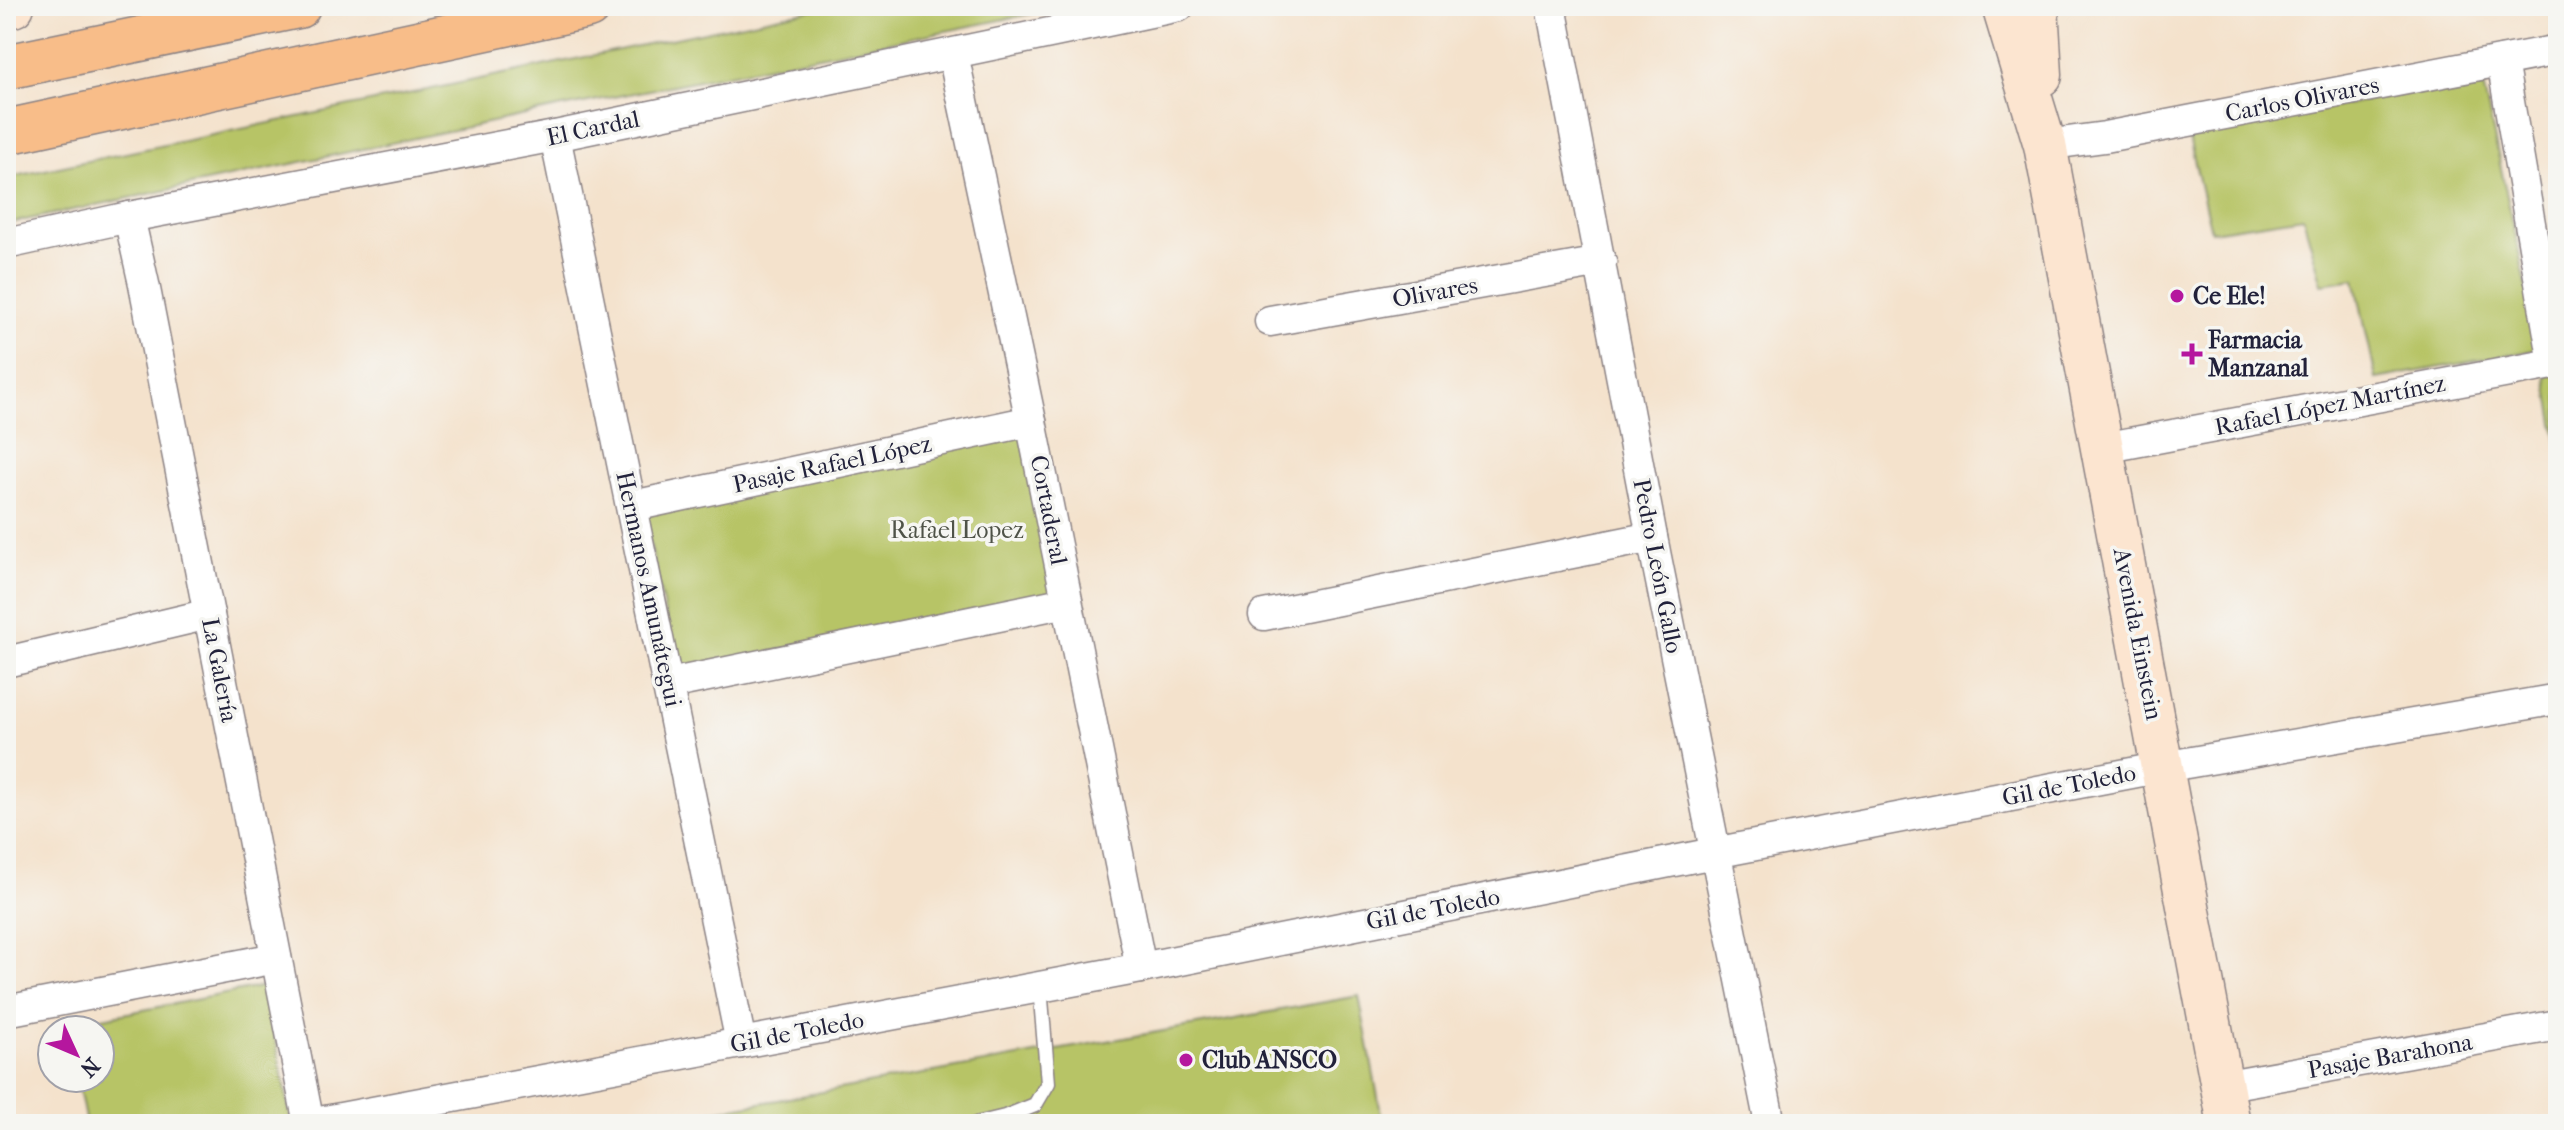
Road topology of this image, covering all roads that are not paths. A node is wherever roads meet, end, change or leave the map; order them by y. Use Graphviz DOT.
graph roads {
  1 [pos="13,6"];
  2 [pos="203,6"];
  3 [pos="298,6"];
  4 [pos="588,6"];
  5 [pos="1179,6"];
  6 [pos="1551,6"];
  7 [pos="2003,6"];
  8 [pos="2037,6"];
  9 [pos="6,7"];
  10 [pos="126,42"];
  11 [pos="6,46"];
  12 [pos="2558,50"];
  13 [pos="953,54"];
  14 [pos="2502,61"];
  15 [pos="6,67"];
  16 [pos="6,132"];
  17 [pos="555,136"];
  18 [pos="2045,145"];
  19 [pos="129,217"];
  20 [pos="6,244"];
  21 [pos="1601,262"];
  22 [pos="1270,321"];
  23 [pos="2556,363"];
  24 [pos="1031,421"];
  25 [pos="2103,448"];
  26 [pos="633,506"];
  27 [pos="1652,537"];
  28 [pos="1067,602"];
  29 [pos="209,614"];
  30 [pos="1264,615"];
  31 [pos="6,662"];
  32 [pos="669,684"];
  33 [pos="2558,699"];
  34 [pos="2163,767"];
  35 [pos="1714,853"];
  36 [pos="276,958"];
  37 [pos="1141,968"];
  38 [pos="1040,987"];
  39 [pos="6,1011"];
  40 [pos="2558,1025"];
  41 [pos="741,1043"];
  42 [pos="2226,1105"];
  43 [pos="309,1124"];
  44 [pos="976,1124"];
  45 [pos="1770,1124"];
  1 -- 9 [label="main road"];
  2 -- 10 [label="main road"];
  3 -- 10 [label="main road"];
  4 -- 16 [label="main road"];
  5 -- 13 [label="street, El Cardal"];
  6 -- 21 [label="street, Pedro León Gallo"];
  7 -- 18 [label="main road, Avenida Einstein"];
  8 -- 18 [label="main road, Avenida Einstein"];
  10 -- 11 [label="main road"];
  10 -- 15 [label="main road"];
  12 -- 14 [label="street, Carlos Olivares"];
  13 -- 17 [label="street, El Cardal"];
  13 -- 24 [label="street, Cortaderal"];
  14 -- 18 [label="street, Carlos Olivares"];
  14 -- 23 [label="street"];
  17 -- 19 [label="street, El Cardal"];
  17 -- 26 [label="street, Hermanos Amunátegui"];
  18 -- 25 [label="main road, Avenida Einstein"];
  19 -- 20 [label="street, El Cardal"];
  19 -- 29 [label="street, La Galería"];
  21 -- 22 [label="street, Olivares"];
  21 -- 27 [label="street, Pedro León Gallo"];
  23 -- 25 [label="street, Rafael López Martínez"];
  24 -- 26 [label="street, Pasaje Rafael López"];
  24 -- 28 [label="street, Cortaderal"];
  25 -- 34 [label="main road, Avenida Einstein"];
  26 -- 32 [label="street, Hermanos Amunátegui"];
  27 -- 30 [label="street"];
  27 -- 35 [label="street, Pedro León Gallo"];
  28 -- 32 [label="street"];
  28 -- 37 [label="street, Cortaderal"];
  29 -- 31 [label="street"];
  29 -- 36 [label="street, La Galería"];
  32 -- 41 [label="street, Hermanos Amunátegui"];
  33 -- 34 [label="street, Gil de Toledo"];
  34 -- 35 [label="street, Gil de Toledo"];
  34 -- 42 [label="main road, Avenida Einstein"];
  35 -- 37 [label="street, Gil de Toledo"];
  35 -- 45 [label="street, Pedro León Gallo"];
  36 -- 39 [label="street"];
  36 -- 43 [label="street, La Galería"];
  37 -- 38 [label="street, Gil de Toledo"];
  38 -- 41 [label="street, Gil de Toledo"];
  38 -- 44 [label="lane"];
  40 -- 42 [label="street, Pasaje Barahona"];
  41 -- 43 [label="street, Gil de Toledo"];
}
